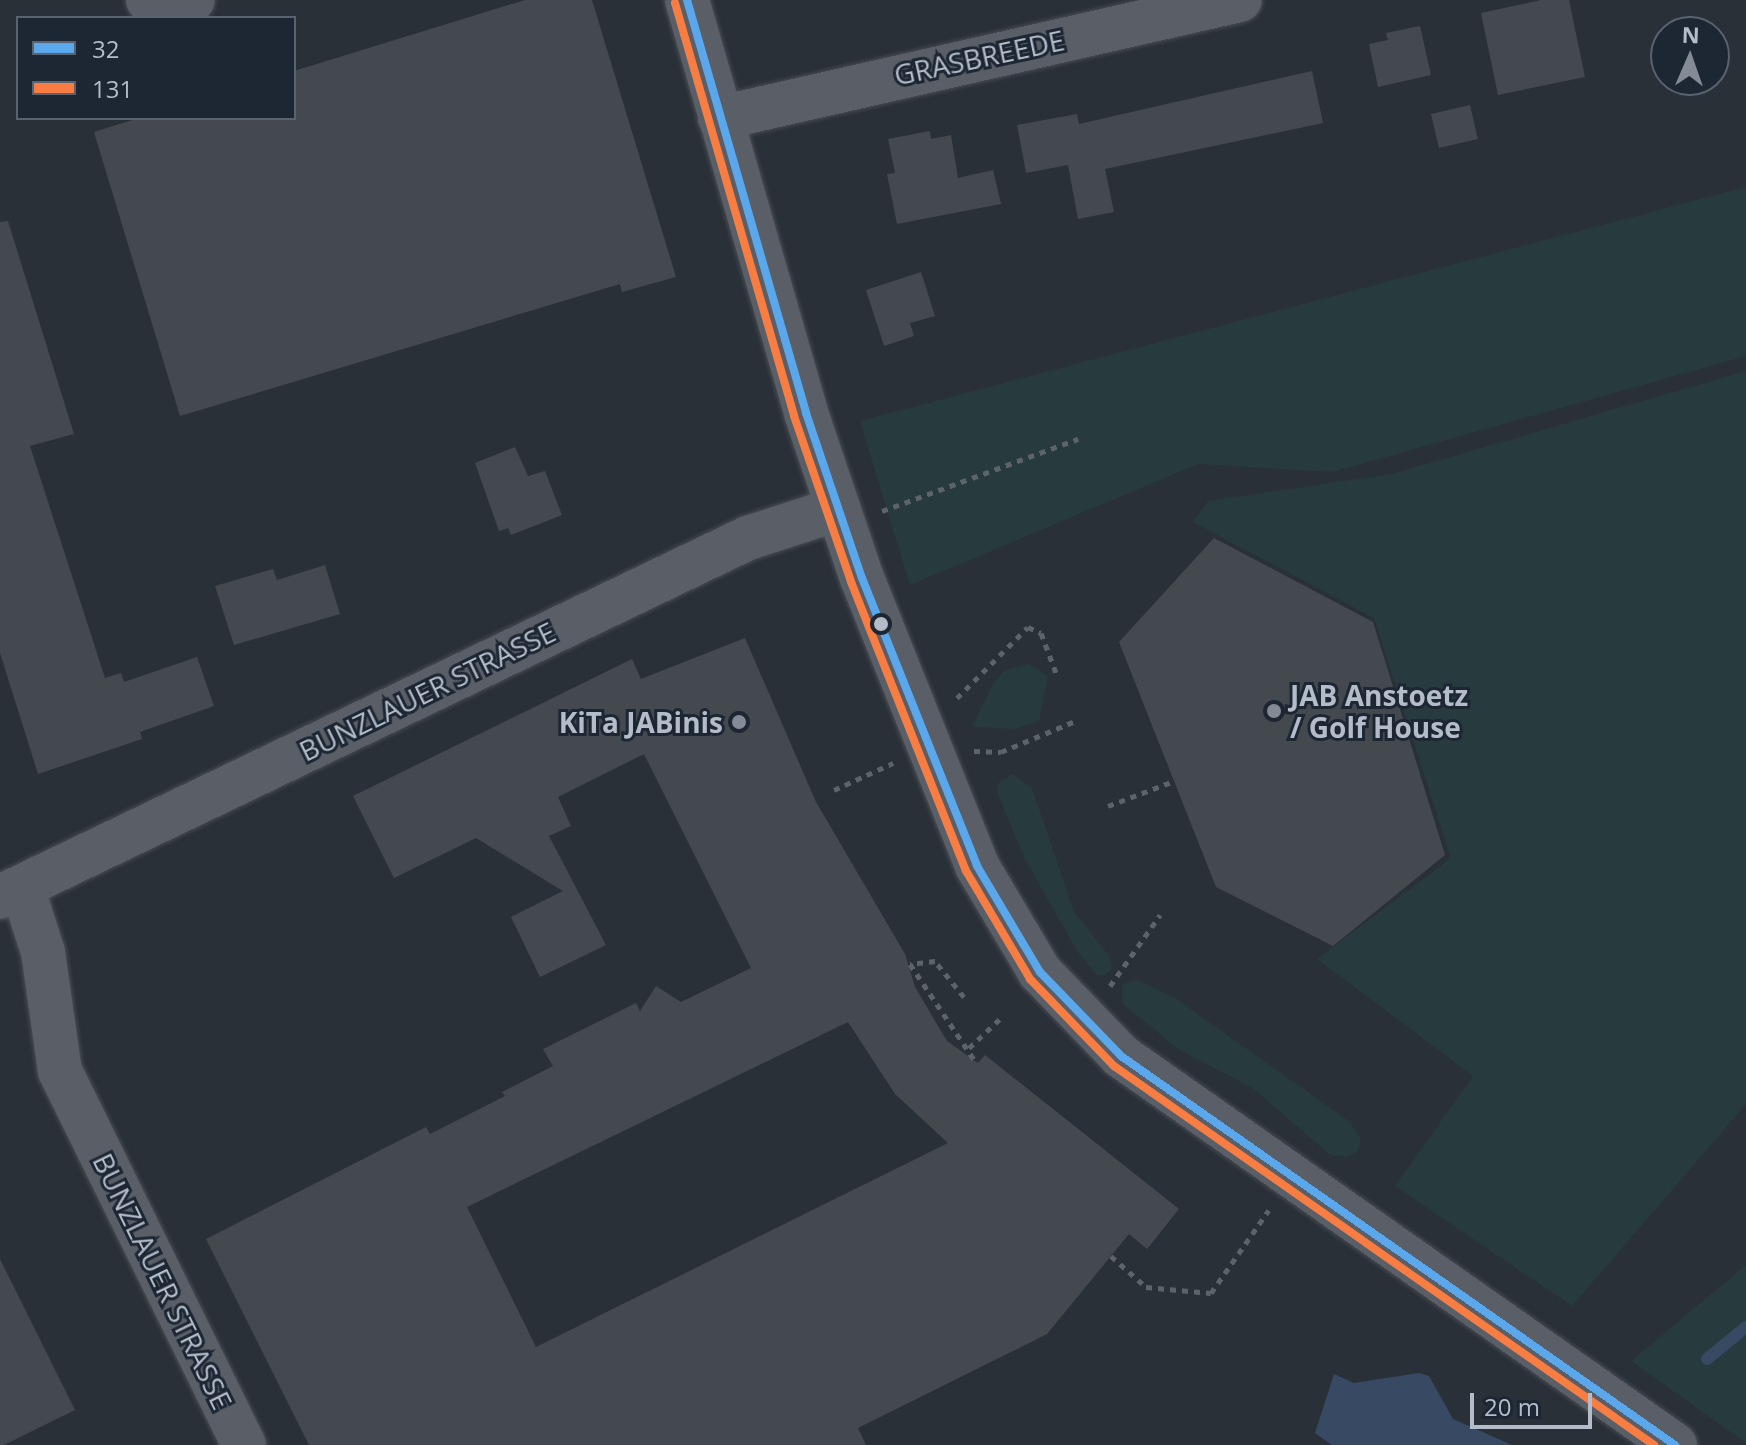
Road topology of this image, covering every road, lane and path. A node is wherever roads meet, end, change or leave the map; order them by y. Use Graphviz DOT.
graph roads {
  1 [pos="148,0"];
  2 [pos="193,0"];
  3 [pos="687,0"];
  4 [pos="1240,0"];
  5 [pos="720,118"];
  6 [pos="1078,439"];
  7 [pos="841,516"];
  8 [pos="1058,678"];
  9 [pos="1075,721"];
  10 [pos="927,749"];
  11 [pos="1174,781"];
  12 [pos="834,790"];
  13 [pos="1108,806"];
  14 [pos="11,892"];
  15 [pos="1160,915"];
  16 [pos="964,997"];
  17 [pos="1002,1017"];
  18 [pos="1082,1022"];
  19 [pos="969,1048"];
  20 [pos="977,1064"];
  21 [pos="1269,1210"];
  22 [pos="1111,1256"];
  23 [pos="244,1445"];
  24 [pos="1675,1445"];
  1 -- 2 [label="street"];
  3 -- 5 [label="street"];
  4 -- 5 [label="street, GRASBREEDE"];
  5 -- 7 [label="street"];
  6 -- 7 [label="path"];
  7 -- 10 [label="street"];
  7 -- 14 [label="street, BUNZLAUER STRASSE"];
  8 -- 10 [label="path"];
  9 -- 10 [label="path"];
  10 -- 12 [label="path"];
  10 -- 18 [label="street"];
  11 -- 13 [label="path"];
  14 -- 23 [label="street, BUNZLAUER STRASSE"];
  15 -- 18 [label="path"];
  16 -- 19 [label="path"];
  17 -- 19 [label="path"];
  18 -- 24 [label="street"];
  19 -- 20 [label="path"];
  21 -- 22 [label="path"];
}
